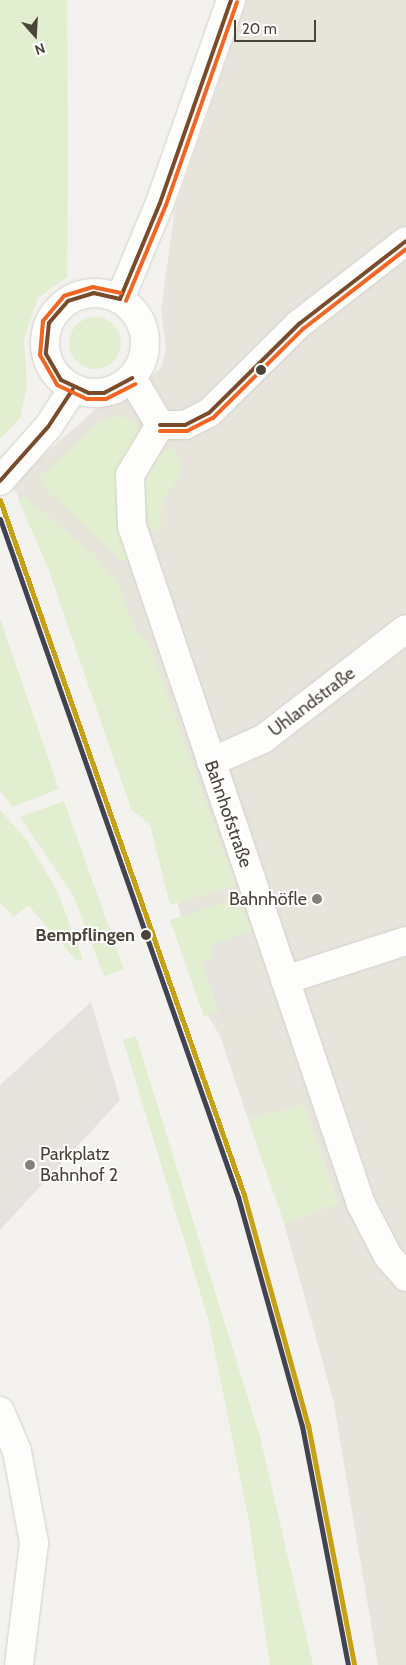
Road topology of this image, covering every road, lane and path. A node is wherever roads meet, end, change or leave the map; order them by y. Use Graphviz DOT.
graph roads {
  1 [pos="231,0"];
  2 [pos="406,242"];
  3 [pos="120,299"];
  4 [pos="132,378"];
  5 [pos="73,389"];
  6 [pos="160,425"];
  7 [pos="0,481"];
  8 [pos="406,629"];
  9 [pos="211,762"];
  10 [pos="406,941"];
  11 [pos="285,980"];
  12 [pos="406,1278"];
  13 [pos="0,1411"];
  14 [pos="19,1665"];
  1 -- 3 [label="street"];
  2 -- 6 [label="street"];
  3 -- 4 [label="street"];
  3 -- 5 [label="street"];
  4 -- 5 [label="street"];
  4 -- 6 [label="street"];
  5 -- 7 [label="street"];
  6 -- 9 [label="street, Bahnhofstraße"];
  8 -- 9 [label="street, Uhlandstraße"];
  9 -- 11 [label="street, Bahnhofstraße"];
  10 -- 11 [label="street"];
  11 -- 12 [label="street, Bahnhofstraße"];
  13 -- 14 [label="street"];
}
